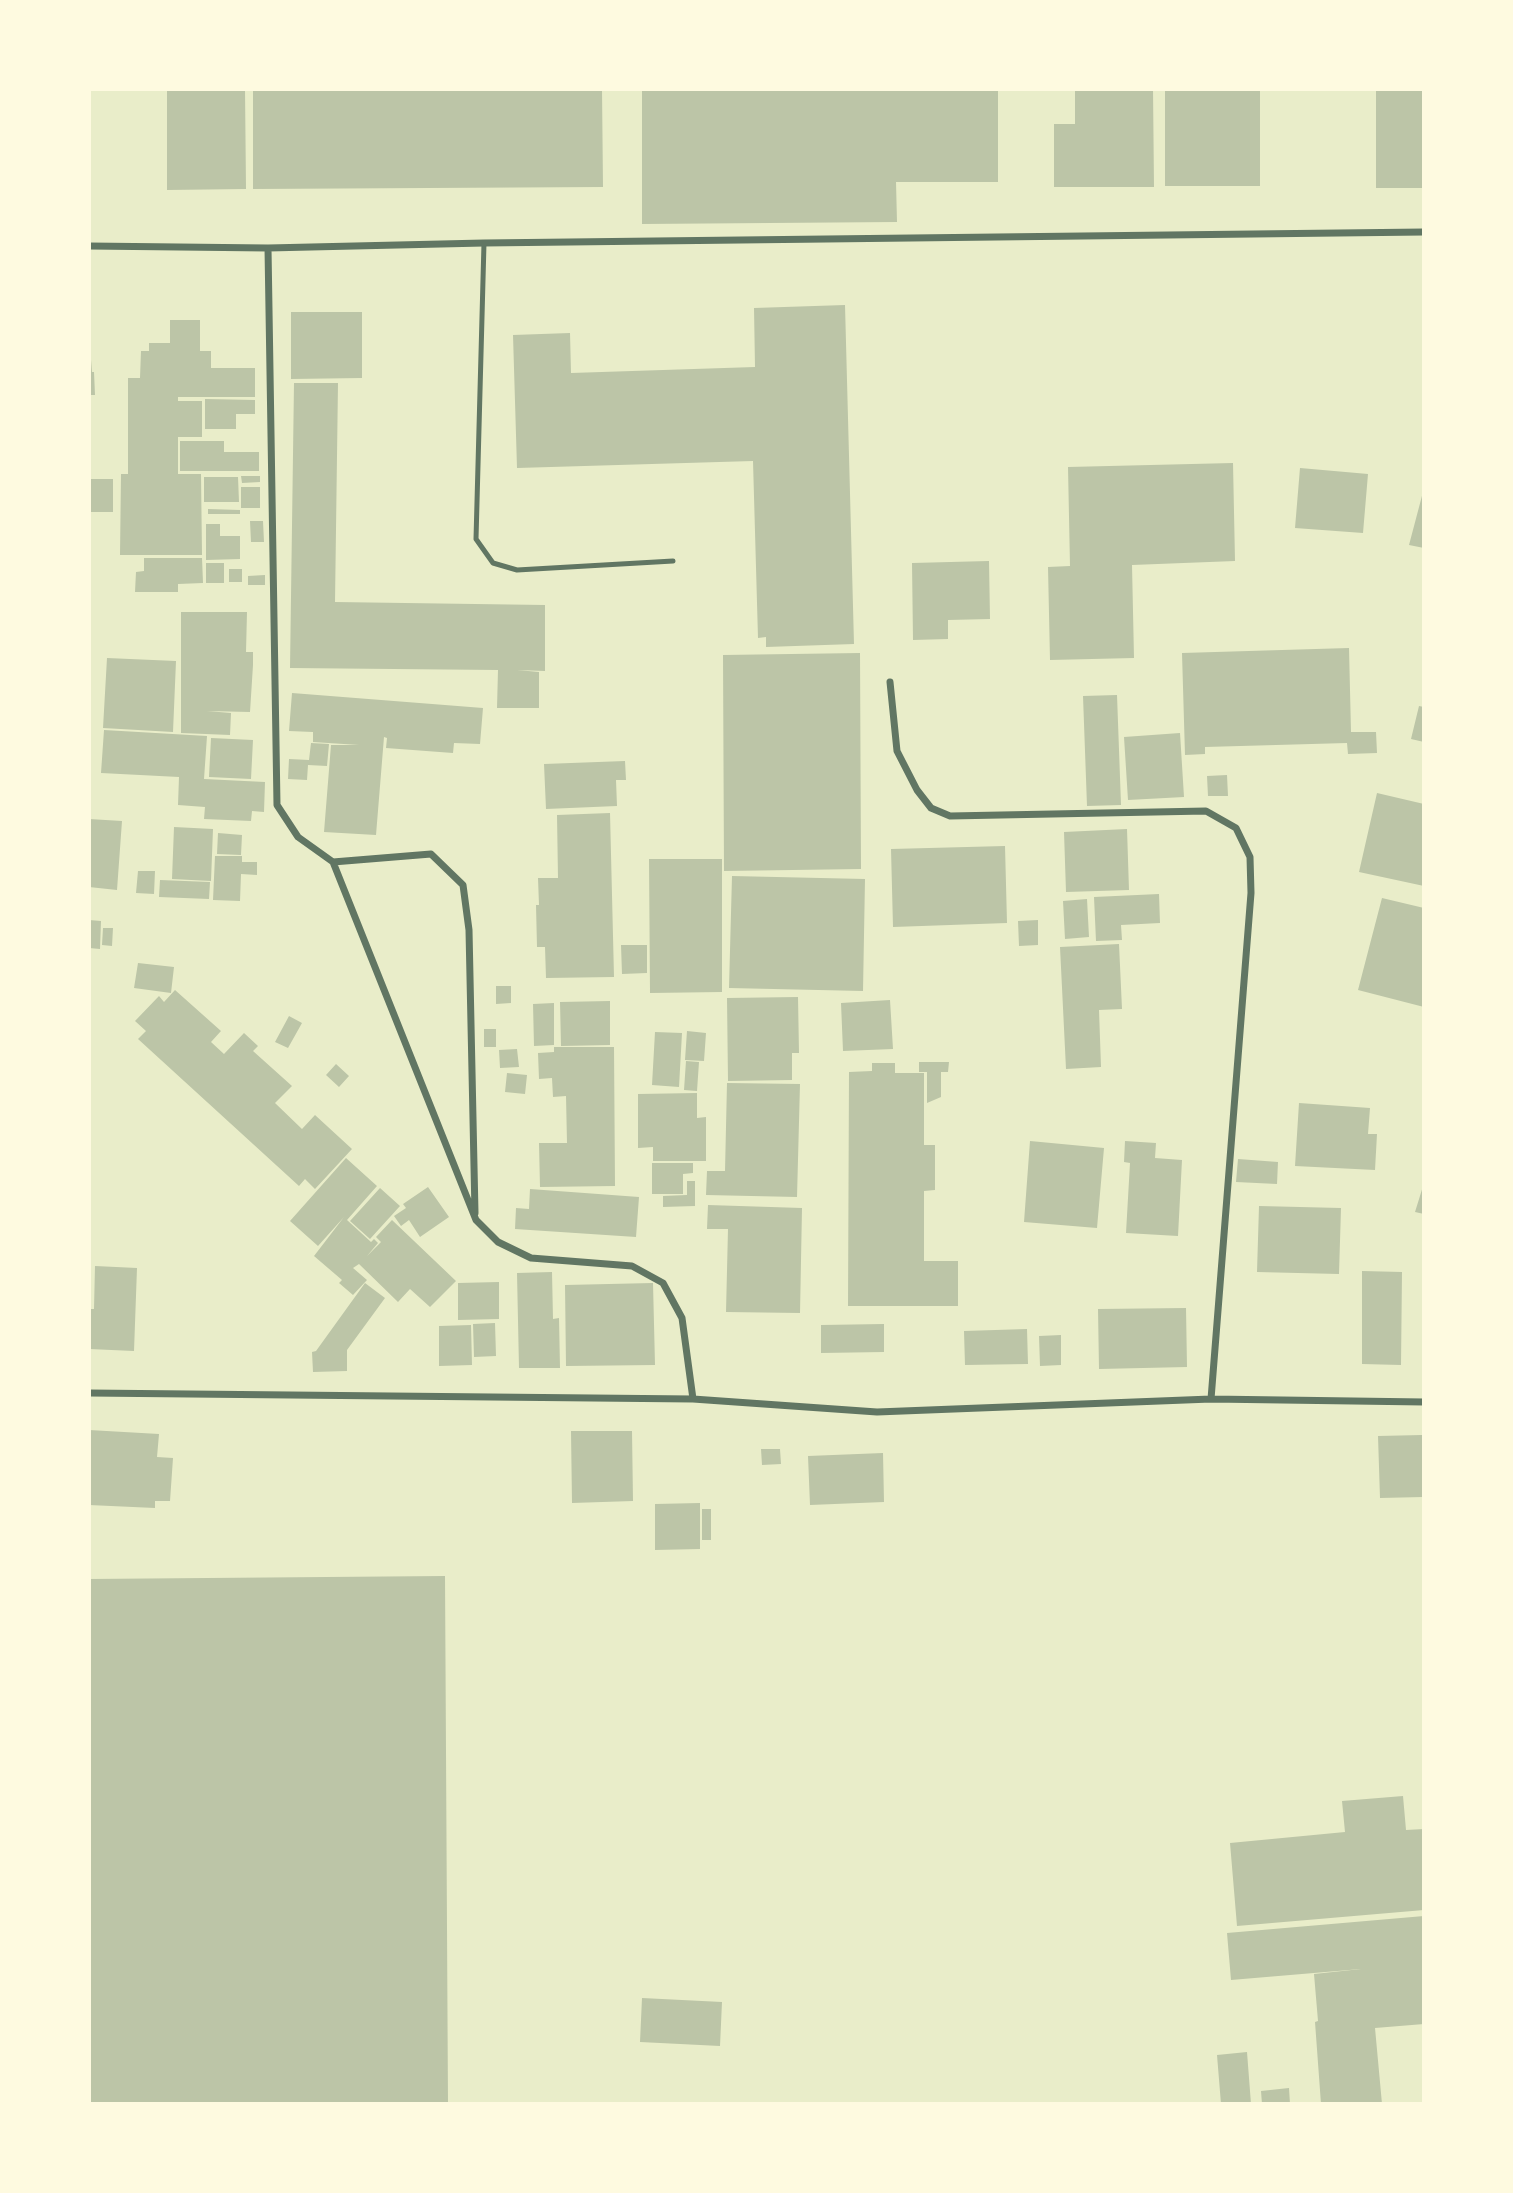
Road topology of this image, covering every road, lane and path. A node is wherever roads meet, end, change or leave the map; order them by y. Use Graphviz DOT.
graph roads {
  1 [pos="1424,232"];
  2 [pos="484,243"];
  3 [pos="89,246"];
  4 [pos="268,248"];
  5 [pos="673,561"];
  6 [pos="890,682"];
  7 [pos="333,862"];
  8 [pos="475,1220"];
  9 [pos="89,1393"];
  10 [pos="693,1399"];
  11 [pos="1211,1399"];
  12 [pos="1424,1402"];
  1 -- 2 [label="street"];
  2 -- 4 [label="street"];
  2 -- 5 [label="lane"];
  3 -- 4 [label="street"];
  4 -- 7 [label="street"];
  6 -- 11 [label="street"];
  7 -- 8 [label="street"];
  7 -- 8 [label="street"];
  8 -- 10 [label="street"];
  9 -- 10 [label="street"];
  10 -- 11 [label="street"];
  11 -- 12 [label="street"];
}
